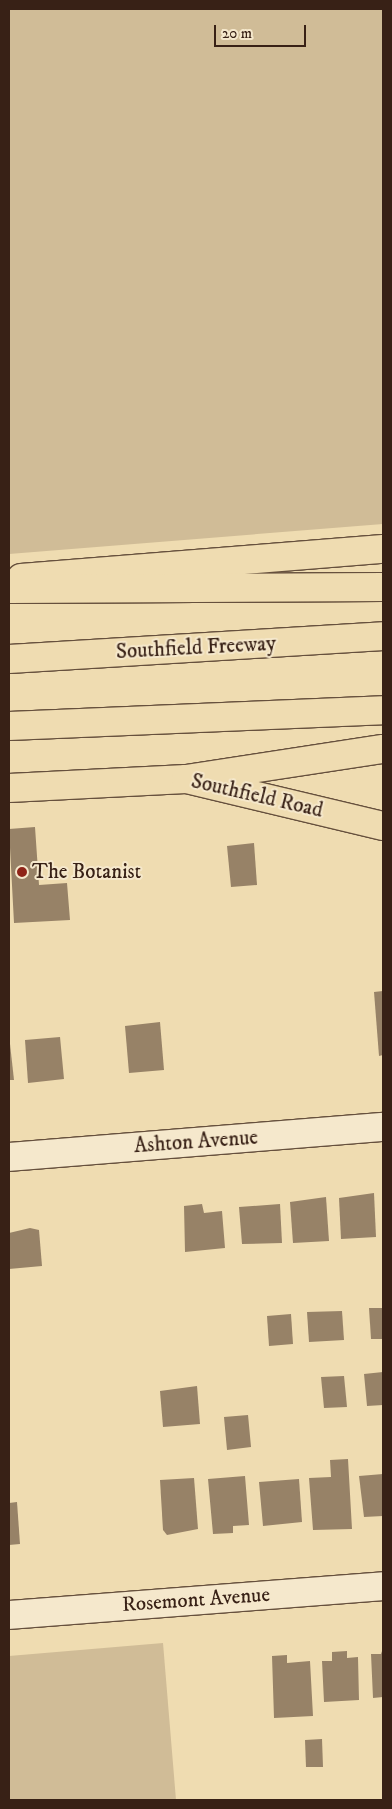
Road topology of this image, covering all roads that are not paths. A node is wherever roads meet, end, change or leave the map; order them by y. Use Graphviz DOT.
graph roads {
  1 [pos="383,549"];
  2 [pos="9,579"];
  3 [pos="383,587"];
  4 [pos="9,589"];
  5 [pos="383,636"];
  6 [pos="9,659"];
  7 [pos="383,710"];
  8 [pos="9,726"];
  9 [pos="383,749"];
  10 [pos="186,779"];
  11 [pos="9,788"];
  12 [pos="383,826"];
  13 [pos="383,1127"];
  14 [pos="9,1157"];
  15 [pos="383,1586"];
  16 [pos="9,1615"];
  1 -- 2 [label="main road"];
  3 -- 4 [label="main road"];
  5 -- 6 [label="main road, Southfield Freeway"];
  7 -- 8 [label="main road"];
  9 -- 10 [label="main road"];
  10 -- 11 [label="main road, Southfield Road"];
  10 -- 12 [label="main road, Southfield Road"];
  13 -- 14 [label="street, Ashton Avenue"];
  15 -- 16 [label="street, Rosemont Avenue"];
}
